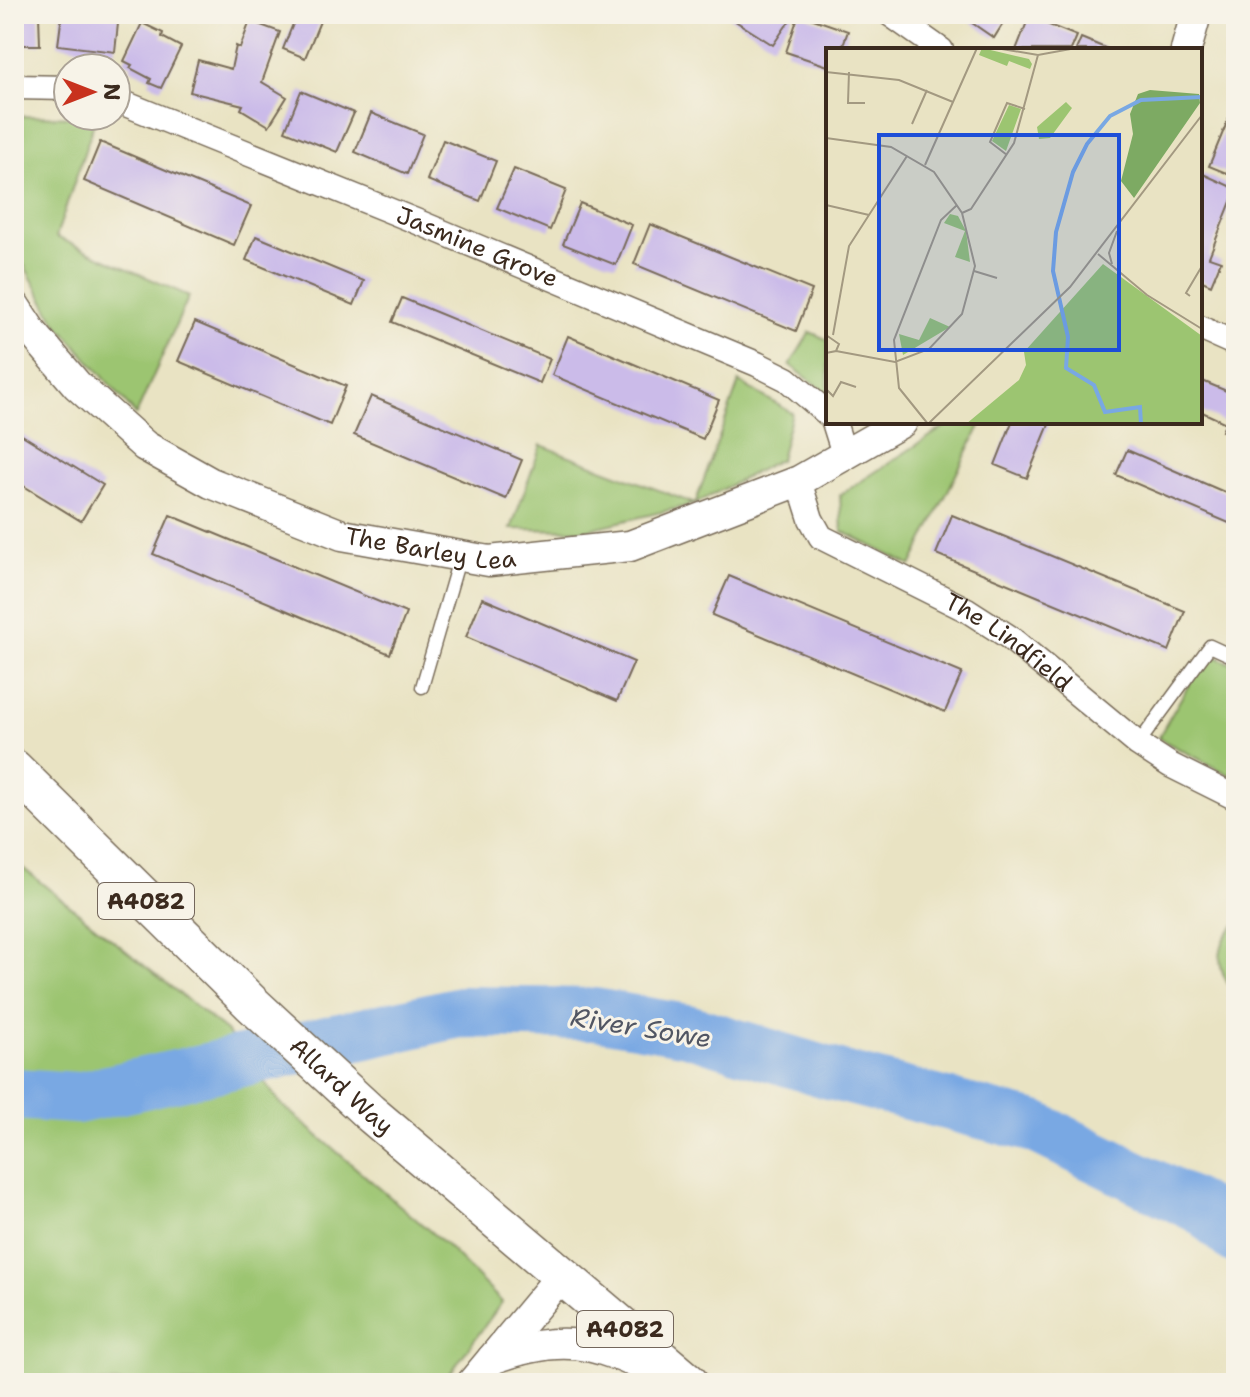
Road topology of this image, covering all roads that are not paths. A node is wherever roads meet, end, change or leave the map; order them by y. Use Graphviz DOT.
graph roads {
  1 [pos="890,14"];
  2 [pos="1196,14"];
  3 [pos="938,48"];
  4 [pos="1187,48"];
  5 [pos="14,87"];
  6 [pos="52,88"];
  7 [pos="132,106"];
  8 [pos="14,305"];
  9 [pos="1202,329"];
  10 [pos="1236,344"];
  11 [pos="826,412"];
  12 [pos="835,424"];
  13 [pos="898,424"];
  14 [pos="844,454"];
  15 [pos="799,481"];
  16 [pos="460,556"];
  17 [pos="1236,658"];
  18 [pos="422,687"];
  19 [pos="1138,744"];
  20 [pos="14,769"];
  21 [pos="1236,798"];
  22 [pos="561,1276"];
  23 [pos="492,1359"];
  24 [pos="472,1383"];
  25 [pos="688,1383"];
  1 -- 3 [label="street"];
  2 -- 4 [label="street"];
  5 -- 6 [label="street"];
  7 -- 11 [label="street, Jasmine Grove"];
  8 -- 16 [label="street, The Barley Lea"];
  9 -- 10 [label="street"];
  12 -- 14 [label="street"];
  13 -- 14 [label="street, The Barley Lea"];
  14 -- 15 [label="street, The Barley Lea"];
  15 -- 16 [label="street, The Barley Lea"];
  15 -- 19 [label="street, The Lindfield"];
  16 -- 18 [label="lane"];
  17 -- 19 [label="lane"];
  19 -- 21 [label="street, The Lindfield"];
  20 -- 22 [label="main road, Allard Way / A4082"];
  22 -- 23 [label="street"];
  22 -- 25 [label="main road, Allard Way / A4082"];
  23 -- 24 [label="street"];
  23 -- 25 [label="street"];
}
